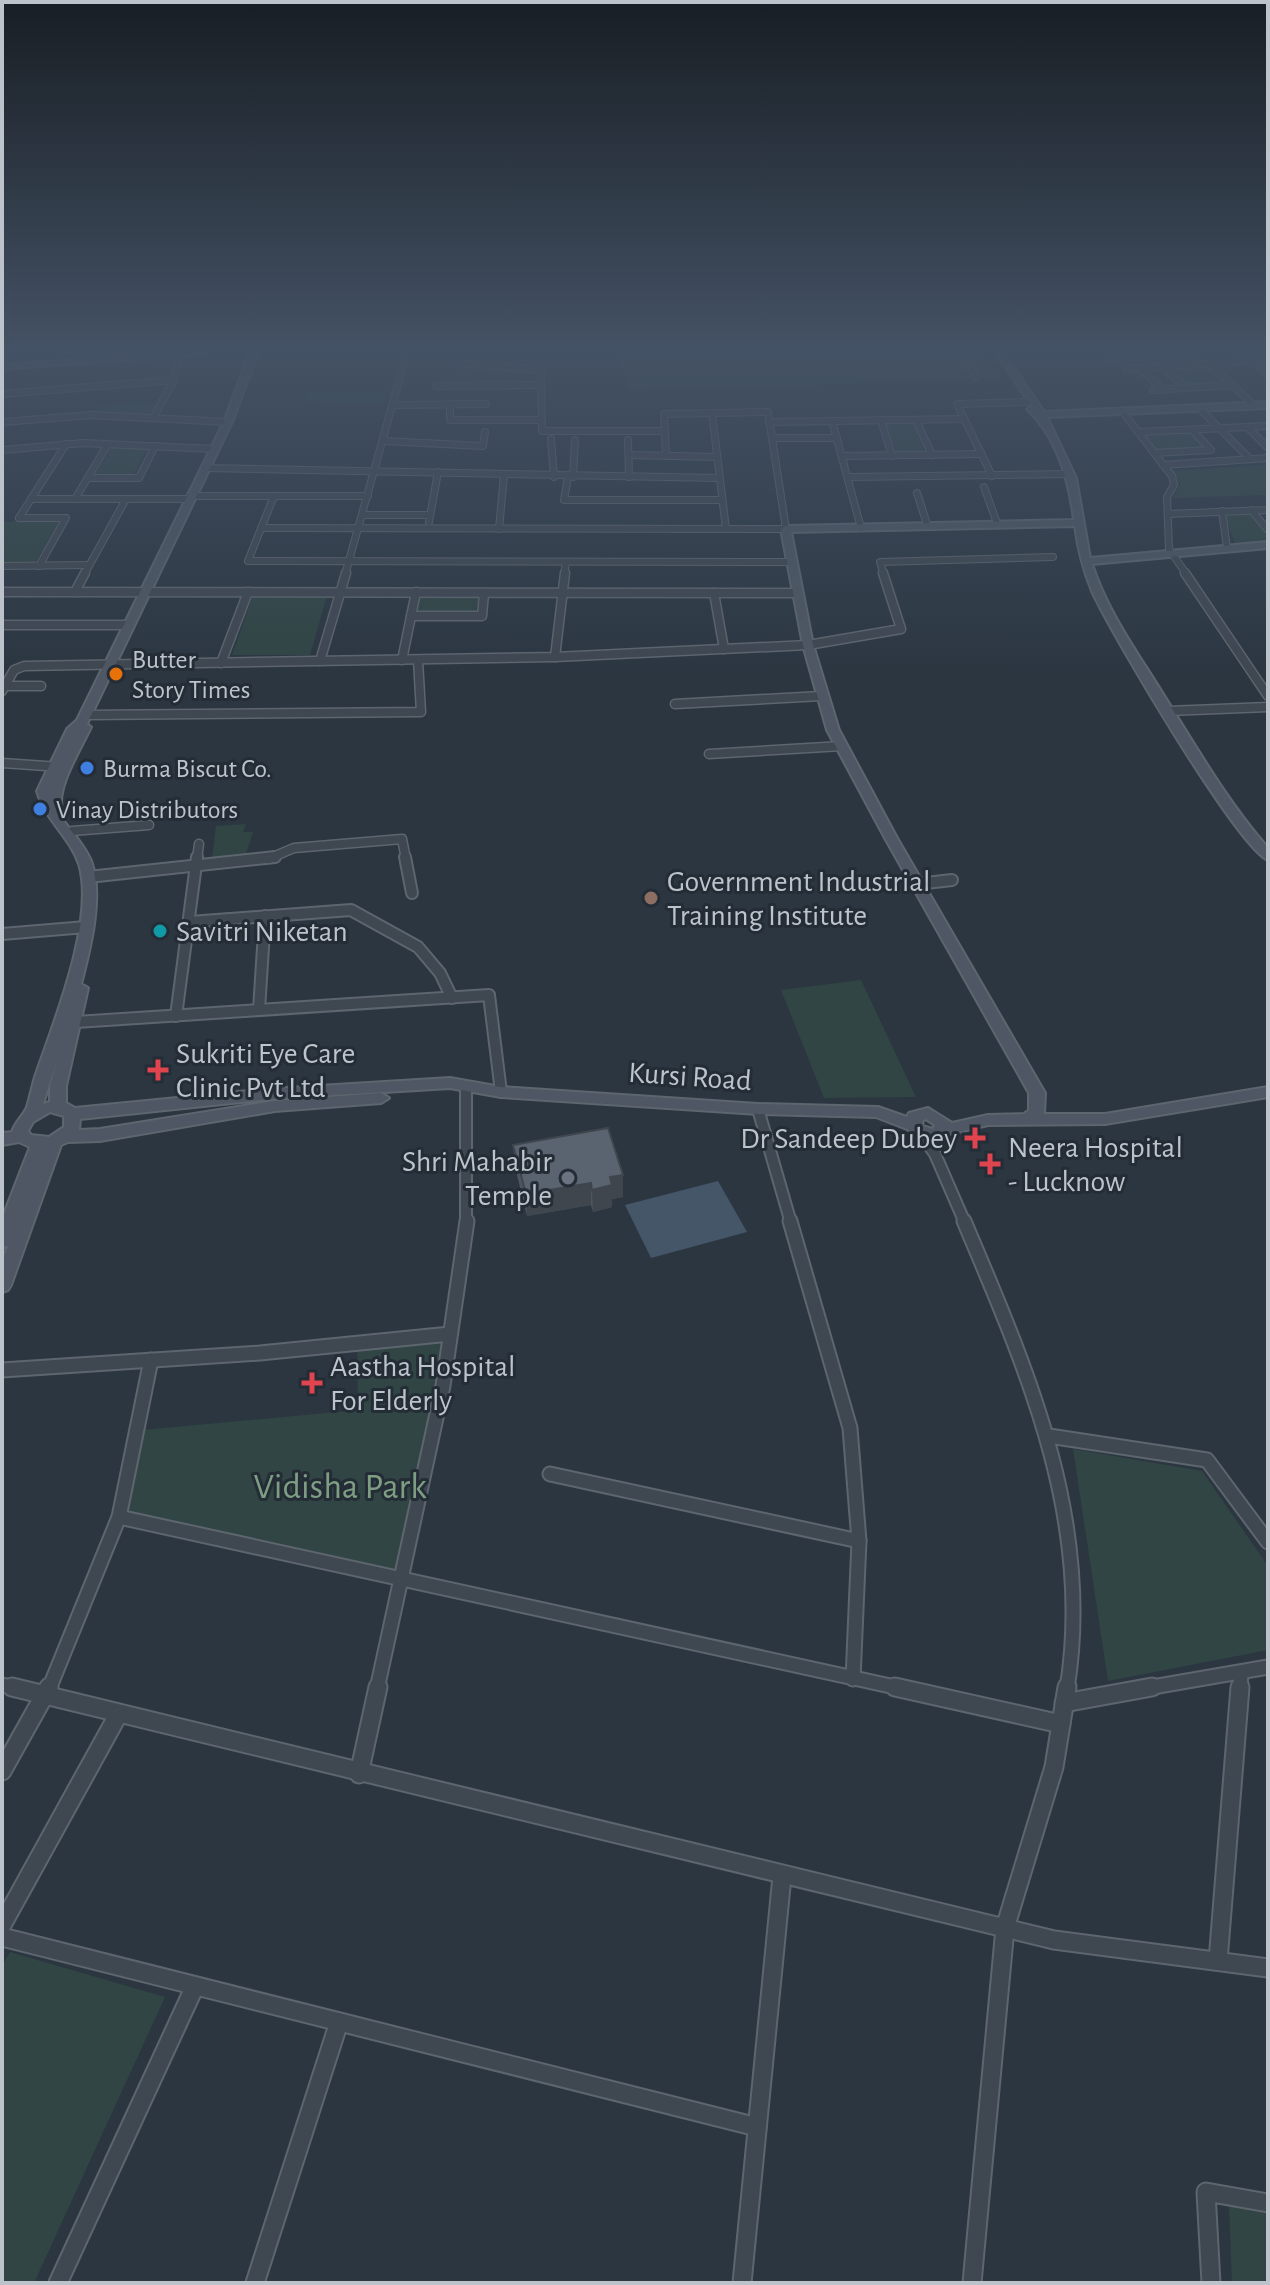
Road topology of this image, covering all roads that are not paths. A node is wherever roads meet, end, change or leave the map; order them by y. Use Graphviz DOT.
graph roads {
  1 [pos="57,459"];
  2 [pos="99,459"];
  3 [pos="149,459"];
  4 [pos="209,459"];
  5 [pos="379,459"];
  6 [pos="553,459"];
  7 [pos="572,459"];
  8 [pos="629,459"];
  9 [pos="717,459"];
  10 [pos="775,459"];
  11 [pos="843,459"];
  12 [pos="984,459"];
  13 [pos="1062,459"];
  14 [pos="1158,459"];
  15 [pos="1250,459"];
  16 [pos="1257,459"];
  17 [pos="1163,465"];
  18 [pos="204,468"];
  19 [pos="376,468"];
  20 [pos="438,472"];
  21 [pos="1070,474"];
  22 [pos="504,475"];
  23 [pos="992,476"];
  24 [pos="554,477"];
  25 [pos="570,477"];
  26 [pos="629,477"];
  27 [pos="848,477"];
  28 [pos="88,478"];
  29 [pos="719,478"];
  30 [pos="984,487"];
  31 [pos="917,493"];
  32 [pos="274,496"];
  33 [pos="368,496"];
  34 [pos="190,498"];
  35 [pos="31,499"];
  36 [pos="75,499"];
  37 [pos="126,499"];
  38 [pos="722,500"];
  39 [pos="1251,510"];
  40 [pos="1268,510"];
  41 [pos="1222,511"];
  42 [pos="1168,514"];
  43 [pos="362,515"];
  44 [pos="430,515"];
  45 [pos="997,523"];
  46 [pos="1077,523"];
  47 [pos="927,524"];
  48 [pos="261,528"];
  49 [pos="861,528"];
  50 [pos="358,529"];
  51 [pos="428,529"];
  52 [pos="499,529"];
  53 [pos="726,529"];
  54 [pos="786,529"];
  55 [pos="1268,530"];
  56 [pos="1268,545"];
  57 [pos="1227,548"];
  58 [pos="1172,553"];
  59 [pos="1053,557"];
  60 [pos="348,561"];
  61 [pos="1086,561"];
  62 [pos="566,562"];
  63 [pos="792,562"];
  64 [pos="89,565"];
  65 [pos="2,566"];
  66 [pos="39,566"];
  67 [pos="2,592"];
  68 [pos="75,592"];
  69 [pos="144,592"];
  70 [pos="248,592"];
  71 [pos="339,592"];
  72 [pos="416,592"];
  73 [pos="484,593"];
  74 [pos="565,593"];
  75 [pos="714,593"];
  76 [pos="798,593"];
  77 [pos="411,616"];
  78 [pos="2,625"];
  79 [pos="129,625"];
  80 [pos="808,645"];
  81 [pos="724,649"];
  82 [pos="555,657"];
  83 [pos="402,660"];
  84 [pos="418,660"];
  85 [pos="320,661"];
  86 [pos="221,663"];
  87 [pos="110,664"];
  88 [pos="41,686"];
  89 [pos="3,689"];
  90 [pos="821,696"];
  91 [pos="1268,696"];
  92 [pos="675,704"];
  93 [pos="1268,707"];
  94 [pos="1168,711"];
  95 [pos="84,719"];
  96 [pos="842,746"];
  97 [pos="709,754"];
  98 [pos="2,763"];
  99 [pos="58,768"];
  100 [pos="2,770"];
  101 [pos="149,825"];
  102 [pos="72,831"];
  103 [pos="199,844"];
  104 [pos="1268,856"];
  105 [pos="197,865"];
  106 [pos="94,877"];
  107 [pos="952,880"];
  108 [pos="917,884"];
  109 [pos="412,893"];
  110 [pos="265,916"];
  111 [pos="190,922"];
  112 [pos="86,927"];
  113 [pos="2,934"];
  114 [pos="452,998"];
  115 [pos="259,1010"];
  116 [pos="176,1016"];
  117 [pos="76,1022"];
  118 [pos="463,1088"];
  119 [pos="501,1092"];
  120 [pos="1268,1092"];
  121 [pos="758,1109"];
  122 [pos="65,1111"];
  123 [pos="1026,1121"];
  124 [pos="26,1124"];
  125 [pos="917,1124"];
  126 [pos="2,1127"];
  127 [pos="940,1127"];
  128 [pos="2,1139"];
  129 [pos="53,1141"];
  130 [pos="935,1154"];
  131 [pos="2,1241"];
  132 [pos="6,1264"];
  133 [pos="2,1285"];
  134 [pos="450,1334"];
  135 [pos="151,1360"];
  136 [pos="2,1370"];
  137 [pos="1049,1436"];
  138 [pos="550,1474"];
  139 [pos="119,1517"];
  140 [pos="859,1541"];
  141 [pos="1268,1542"];
  142 [pos="403,1580"];
  143 [pos="1268,1667"];
  144 [pos="1241,1672"];
  145 [pos="853,1679"];
  146 [pos="2,1685"];
  147 [pos="46,1696"];
  148 [pos="1064,1703"];
  149 [pos="118,1715"];
  150 [pos="1061,1724"];
  151 [pos="2,1771"];
  152 [pos="359,1774"];
  153 [pos="782,1876"];
  154 [pos="2,1925"];
  155 [pos="1005,1928"];
  156 [pos="2,1937"];
  157 [pos="1218,1961"];
  158 [pos="1268,1968"];
  159 [pos="195,1986"];
  160 [pos="339,2022"];
  161 [pos="757,2127"];
  162 [pos="1268,2203"];
  163 [pos="977,2282"];
  164 [pos="58,2283"];
  165 [pos="255,2283"];
  166 [pos="742,2283"];
  167 [pos="1211,2283"];
  1 -- 35 [label="street"];
  2 -- 28 [label="street"];
  3 -- 28 [label="street"];
  4 -- 18 [label="main road"];
  5 -- 19 [label="street"];
  6 -- 24 [label="street"];
  7 -- 25 [label="street"];
  8 -- 26 [label="street"];
  9 -- 29 [label="street"];
  10 -- 54 [label="street"];
  11 -- 27 [label="street"];
  12 -- 23 [label="street"];
  13 -- 21 [label="main road"];
  14 -- 17 [label="street"];
  15 -- 16 [label="street"];
  15 -- 17 [label="street"];
  17 -- 42 [label="street"];
  18 -- 19 [label="street"];
  18 -- 34 [label="main road"];
  19 -- 20 [label="street"];
  19 -- 33 [label="street"];
  20 -- 22 [label="street"];
  20 -- 44 [label="street"];
  21 -- 23 [label="street"];
  21 -- 46 [label="main road"];
  22 -- 24 [label="street"];
  22 -- 52 [label="street"];
  23 -- 27 [label="street"];
  24 -- 25 [label="street"];
  25 -- 26 [label="street"];
  25 -- 38 [label="street"];
  26 -- 29 [label="street"];
  27 -- 49 [label="street"];
  28 -- 36 [label="street"];
  29 -- 38 [label="street"];
  30 -- 45 [label="street"];
  31 -- 47 [label="street"];
  32 -- 33 [label="street"];
  32 -- 34 [label="street"];
  32 -- 48 [label="street"];
  33 -- 43 [label="street"];
  34 -- 37 [label="street"];
  34 -- 69 [label="main road"];
  35 -- 36 [label="street"];
  35 -- 66 [label="street"];
  36 -- 37 [label="street"];
  37 -- 64 [label="street"];
  38 -- 53 [label="street"];
  39 -- 40 [label="street"];
  39 -- 41 [label="street"];
  39 -- 55 [label="street"];
  41 -- 42 [label="street"];
  41 -- 57 [label="street"];
  42 -- 58 [label="street"];
  43 -- 44 [label="street"];
  43 -- 50 [label="street"];
  44 -- 51 [label="street"];
  45 -- 46 [label="main road"];
  45 -- 47 [label="main road"];
  46 -- 61 [label="main road"];
  47 -- 49 [label="main road"];
  48 -- 50 [label="street"];
  48 -- 60 [label="street"];
  49 -- 54 [label="main road"];
  50 -- 51 [label="street"];
  50 -- 60 [label="street"];
  51 -- 52 [label="street"];
  52 -- 53 [label="street"];
  53 -- 54 [label="street"];
  54 -- 63 [label="main road"];
  56 -- 57 [label="main road"];
  57 -- 58 [label="main road"];
  58 -- 61 [label="main road"];
  58 -- 91 [label="street"];
  59 -- 80 [label="street"];
  60 -- 62 [label="street"];
  60 -- 71 [label="street"];
  61 -- 94 [label="main road"];
  62 -- 63 [label="street"];
  62 -- 74 [label="street"];
  63 -- 76 [label="main road"];
  64 -- 66 [label="street"];
  64 -- 68 [label="street"];
  65 -- 66 [label="street"];
  67 -- 68 [label="street"];
  68 -- 69 [label="street"];
  69 -- 70 [label="street"];
  69 -- 79 [label="main road"];
  70 -- 71 [label="street"];
  70 -- 86 [label="street"];
  71 -- 72 [label="street"];
  71 -- 85 [label="street"];
  72 -- 73 [label="street"];
  72 -- 77 [label="street"];
  73 -- 74 [label="street"];
  73 -- 77 [label="street"];
  74 -- 75 [label="street"];
  74 -- 82 [label="street"];
  75 -- 76 [label="street"];
  75 -- 81 [label="street"];
  76 -- 80 [label="main road"];
  77 -- 83 [label="street"];
  78 -- 79 [label="street"];
  79 -- 87 [label="main road"];
  80 -- 81 [label="street"];
  80 -- 90 [label="main road"];
  81 -- 82 [label="street"];
  82 -- 84 [label="street"];
  83 -- 84 [label="street"];
  83 -- 85 [label="street"];
  84 -- 95 [label="street"];
  85 -- 86 [label="street"];
  86 -- 87 [label="street"];
  87 -- 89 [label="street"];
  87 -- 95 [label="main road"];
  88 -- 89 [label="street"];
  90 -- 92 [label="street"];
  90 -- 96 [label="main road"];
  93 -- 94 [label="street"];
  94 -- 104 [label="main road"];
  95 -- 99 [label="main road"];
  96 -- 97 [label="street"];
  96 -- 108 [label="main road"];
  98 -- 99 [label="street"];
  99 -- 100 [label="street"];
  99 -- 102 [label="main road"];
  99 -- 106 [label="main road"];
  101 -- 102 [label="street"];
  102 -- 106 [label="main road"];
  103 -- 105 [label="street"];
  105 -- 106 [label="street"];
  105 -- 109 [label="street"];
  105 -- 111 [label="street"];
  106 -- 112 [label="main road"];
  106 -- 117 [label="main road"];
  107 -- 108 [label="street"];
  108 -- 123 [label="main road"];
  110 -- 111 [label="street"];
  110 -- 114 [label="street"];
  110 -- 115 [label="street"];
  111 -- 116 [label="street"];
  112 -- 113 [label="street"];
  112 -- 124 [label="main road"];
  114 -- 115 [label="street"];
  114 -- 119 [label="street"];
  115 -- 116 [label="street"];
  116 -- 117 [label="street"];
  117 -- 122 [label="main road"];
  118 -- 119 [label="main road, Kursi Road"];
  118 -- 122 [label="main road, Kursi Road"];
  118 -- 129 [label="main road, Kursi Road"];
  118 -- 134 [label="street"];
  119 -- 121 [label="main road, Kursi Road"];
  120 -- 123 [label="main road"];
  121 -- 125 [label="main road, Kursi Road"];
  121 -- 140 [label="street"];
  122 -- 124 [label="main road, Kursi Road"];
  122 -- 129 [label="main road"];
  123 -- 127 [label="main road"];
  124 -- 126 [label="main road"];
  124 -- 128 [label="main road"];
  124 -- 129 [label="main road"];
  125 -- 127 [label="main road, Kursi Road"];
  125 -- 130 [label="street"];
  127 -- 130 [label="street"];
  129 -- 131 [label="main road"];
  129 -- 132 [label="main road"];
  130 -- 137 [label="street"];
  132 -- 133 [label="main road"];
  134 -- 135 [label="street"];
  134 -- 142 [label="street"];
  135 -- 136 [label="street"];
  135 -- 139 [label="street"];
  137 -- 141 [label="street"];
  137 -- 148 [label="street"];
  138 -- 140 [label="street"];
  139 -- 142 [label="street"];
  139 -- 147 [label="street"];
  140 -- 145 [label="street"];
  142 -- 145 [label="street"];
  142 -- 152 [label="street"];
  143 -- 144 [label="street"];
  144 -- 148 [label="street"];
  144 -- 157 [label="street"];
  145 -- 150 [label="street"];
  146 -- 147 [label="street"];
  147 -- 149 [label="street"];
  147 -- 151 [label="street"];
  148 -- 150 [label="street"];
  149 -- 152 [label="street"];
  149 -- 154 [label="street"];
  150 -- 155 [label="street"];
  152 -- 153 [label="street"];
  153 -- 155 [label="street"];
  153 -- 161 [label="street"];
  155 -- 157 [label="street"];
  155 -- 163 [label="street"];
  156 -- 159 [label="street"];
  157 -- 158 [label="street"];
  159 -- 160 [label="street"];
  159 -- 164 [label="street"];
  160 -- 161 [label="street"];
  160 -- 165 [label="street"];
  161 -- 166 [label="street"];
  162 -- 167 [label="street"];
}
